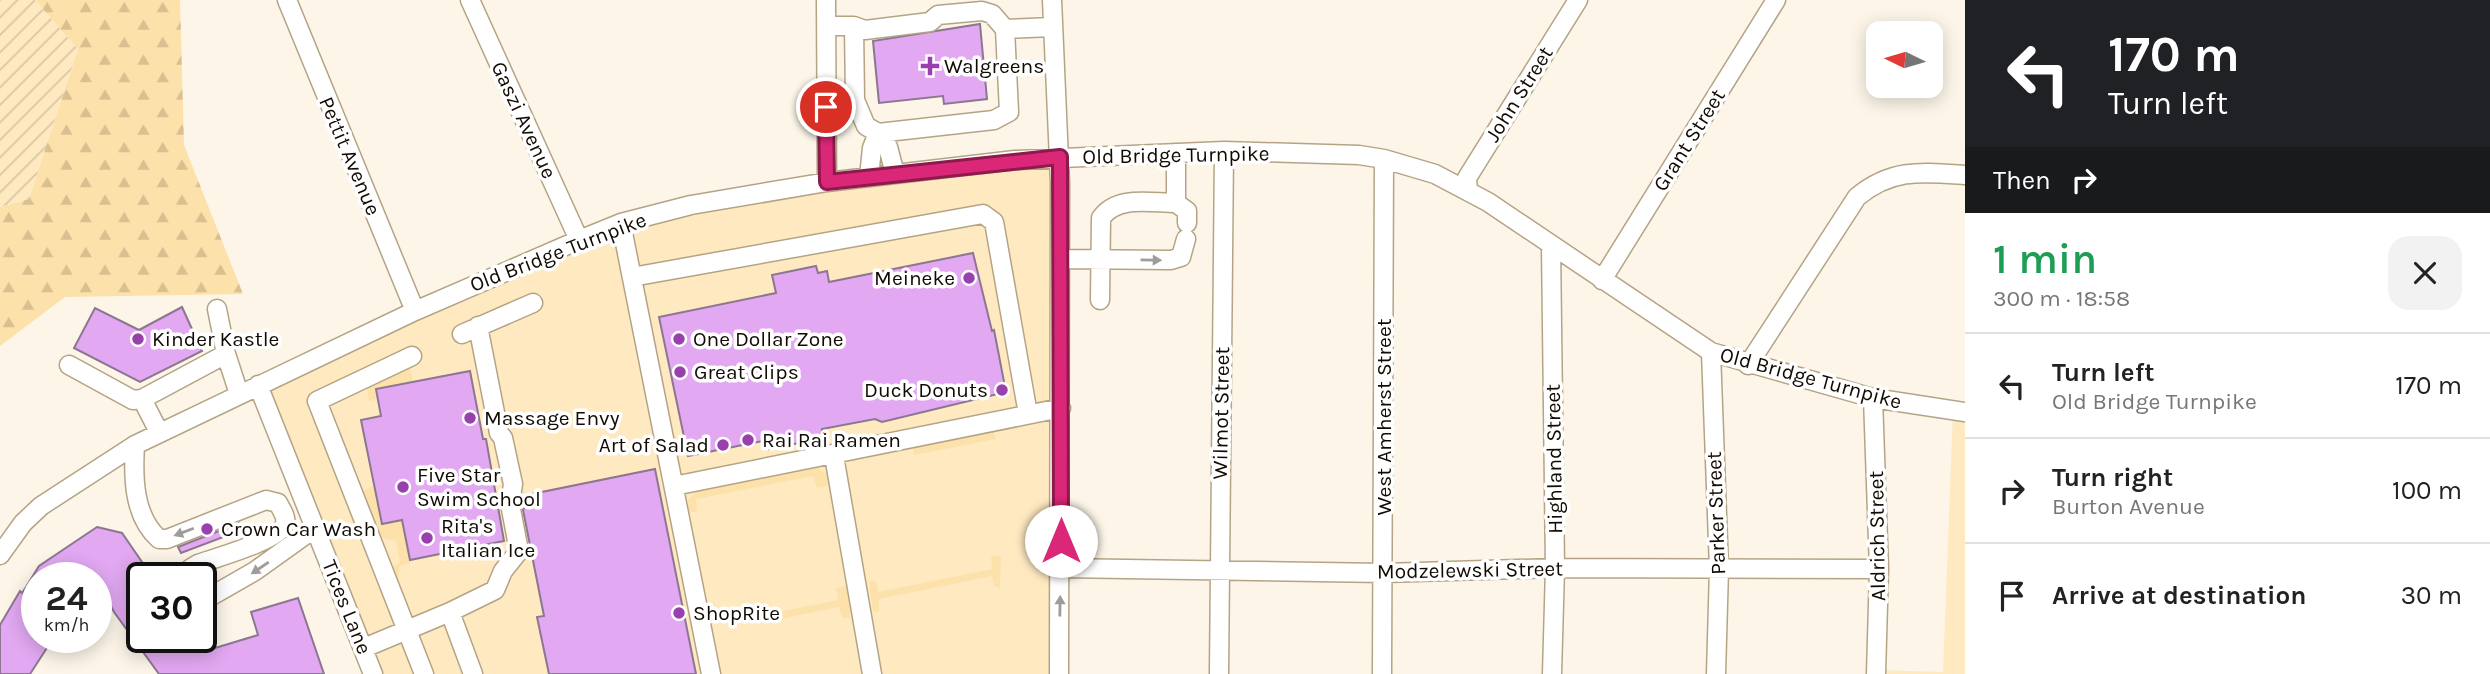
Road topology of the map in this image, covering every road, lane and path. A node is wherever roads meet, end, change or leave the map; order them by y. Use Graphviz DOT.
graph roads {
  1 [pos="287,0"];
  2 [pos="470,0"];
  3 [pos="826,0"];
  4 [pos="1052,0"];
  5 [pos="1578,0"];
  6 [pos="1776,0"];
  7 [pos="826,26"];
  8 [pos="853,26"];
  9 [pos="1054,27"];
  10 [pos="1005,29"];
  11 [pos="878,133"];
  12 [pos="1224,151"];
  13 [pos="1176,153"];
  14 [pos="1060,157"];
  15 [pos="1384,159"];
  16 [pos="895,174"];
  17 [pos="1965,174"];
  18 [pos="869,177"];
  19 [pos="827,182"];
  20 [pos="1468,191"];
  21 [pos="1176,203"];
  22 [pos="621,223"];
  23 [pos="579,240"];
  24 [pos="1551,245"];
  25 [pos="1060,259"];
  26 [pos="1100,259"];
  27 [pos="632,277"];
  28 [pos="1602,279"];
  29 [pos="1100,300"];
  30 [pos="533,303"];
  31 [pos="217,309"];
  32 [pos="415,311"];
  33 [pos="1712,352"];
  34 [pos="226,354"];
  35 [pos="412,356"];
  36 [pos="69,365"];
  37 [pos="1748,365"];
  38 [pos="258,385"];
  39 [pos="239,394"];
  40 [pos="1873,398"];
  41 [pos="142,399"];
  42 [pos="1061,408"];
  43 [pos="1965,412"];
  44 [pos="1028,414"];
  45 [pos="159,432"];
  46 [pos="135,445"];
  47 [pos="834,456"];
  48 [pos="674,486"];
  49 [pos="315,528"];
  50 [pos="0,555"];
  51 [pos="204,562"];
  52 [pos="1061,568"];
  53 [pos="1555,568"];
  54 [pos="1719,569"];
  55 [pos="1879,569"];
  56 [pos="1220,570"];
  57 [pos="1384,573"];
  58 [pos="217,593"];
  59 [pos="450,612"];
  60 [pos="406,630"];
  61 [pos="364,648"];
  62 [pos="373,674"];
  63 [pos="424,674"];
  64 [pos="473,674"];
  65 [pos="711,674"];
  66 [pos="872,674"];
  67 [pos="1059,674"];
  68 [pos="1219,674"];
  69 [pos="1382,674"];
  70 [pos="1552,674"];
  71 [pos="1716,674"];
  72 [pos="1876,674"];
  1 -- 32 [label="street, Pettit Avenue"];
  2 -- 23 [label="street, Gaszi Avenue"];
  3 -- 7 [label="street"];
  4 -- 9 [label="street"];
  5 -- 20 [label="street, John Street"];
  6 -- 28 [label="street, Grant Street"];
  7 -- 8 [label="street"];
  7 -- 19 [label="street"];
  8 -- 10 [label="street"];
  8 -- 11 [label="street"];
  9 -- 10 [label="street"];
  9 -- 14 [label="street"];
  10 -- 11 [label="street"];
  11 -- 16 [label="street"];
  11 -- 18 [label="street"];
  12 -- 13 [label="street, Old Bridge Turnpike"];
  12 -- 15 [label="street, Old Bridge Turnpike"];
  12 -- 56 [label="street, Wilmot Street"];
  13 -- 14 [label="street, Old Bridge Turnpike"];
  13 -- 21 [label="street"];
  14 -- 16 [label="street, Old Bridge Turnpike"];
  14 -- 25 [label="street"];
  15 -- 20 [label="street, Old Bridge Turnpike"];
  15 -- 57 [label="street, West Amherst Street"];
  16 -- 18 [label="street, Old Bridge Turnpike"];
  17 -- 37 [label="street"];
  18 -- 19 [label="street, Old Bridge Turnpike"];
  19 -- 22 [label="street, Old Bridge Turnpike"];
  20 -- 24 [label="street, Old Bridge Turnpike"];
  21 -- 26 [label="street"];
  26 -- 21 [label="street, one-way"];
  22 -- 23 [label="street, Old Bridge Turnpike"];
  22 -- 27 [label="street"];
  23 -- 32 [label="street, Old Bridge Turnpike"];
  24 -- 28 [label="street, Old Bridge Turnpike"];
  24 -- 53 [label="street, Highland Street"];
  25 -- 26 [label="street"];
  25 -- 42 [label="street"];
  26 -- 29 [label="street"];
  27 -- 44 [label="street"];
  27 -- 48 [label="street"];
  28 -- 33 [label="street, Old Bridge Turnpike"];
  30 -- 59 [label="street"];
  31 -- 34 [label="street"];
  32 -- 38 [label="street, Old Bridge Turnpike"];
  33 -- 37 [label="street, Old Bridge Turnpike"];
  33 -- 54 [label="street, Parker Street"];
  34 -- 39 [label="street"];
  34 -- 41 [label="street"];
  35 -- 60 [label="street"];
  36 -- 41 [label="street"];
  37 -- 40 [label="street, Old Bridge Turnpike"];
  38 -- 39 [label="street, Old Bridge Turnpike"];
  38 -- 49 [label="street, Tices Lane"];
  39 -- 45 [label="street, Old Bridge Turnpike"];
  40 -- 43 [label="street, Old Bridge Turnpike"];
  40 -- 55 [label="street, Aldrich Street"];
  41 -- 45 [label="street"];
  42 -- 44 [label="street"];
  42 -- 52 [label="street"];
  44 -- 47 [label="street"];
  45 -- 46 [label="street, Old Bridge Turnpike"];
  46 -- 50 [label="street, Old Bridge Turnpike"];
  51 -- 46 [label="street, one-way"];
  47 -- 48 [label="street"];
  47 -- 66 [label="street"];
  48 -- 65 [label="street"];
  49 -- 58 [label="street, one-way"];
  49 -- 61 [label="street, Tices Lane"];
  52 -- 56 [label="street, Modzelewski Street"];
  67 -- 52 [label="street, one-way"];
  53 -- 54 [label="street, Modzelewski Street"];
  53 -- 57 [label="street, Modzelewski Street"];
  53 -- 70 [label="street, Highland Street"];
  54 -- 55 [label="street, Modzelewski Street"];
  54 -- 71 [label="street, Parker Street"];
  55 -- 72 [label="street, Aldrich Street"];
  56 -- 57 [label="street, Modzelewski Street"];
  56 -- 68 [label="street, Wilmot Street"];
  57 -- 69 [label="street, West Amherst Street"];
  59 -- 60 [label="street"];
  59 -- 64 [label="street"];
  60 -- 61 [label="street"];
  60 -- 63 [label="street"];
  61 -- 62 [label="street, Tices Lane"];
}
